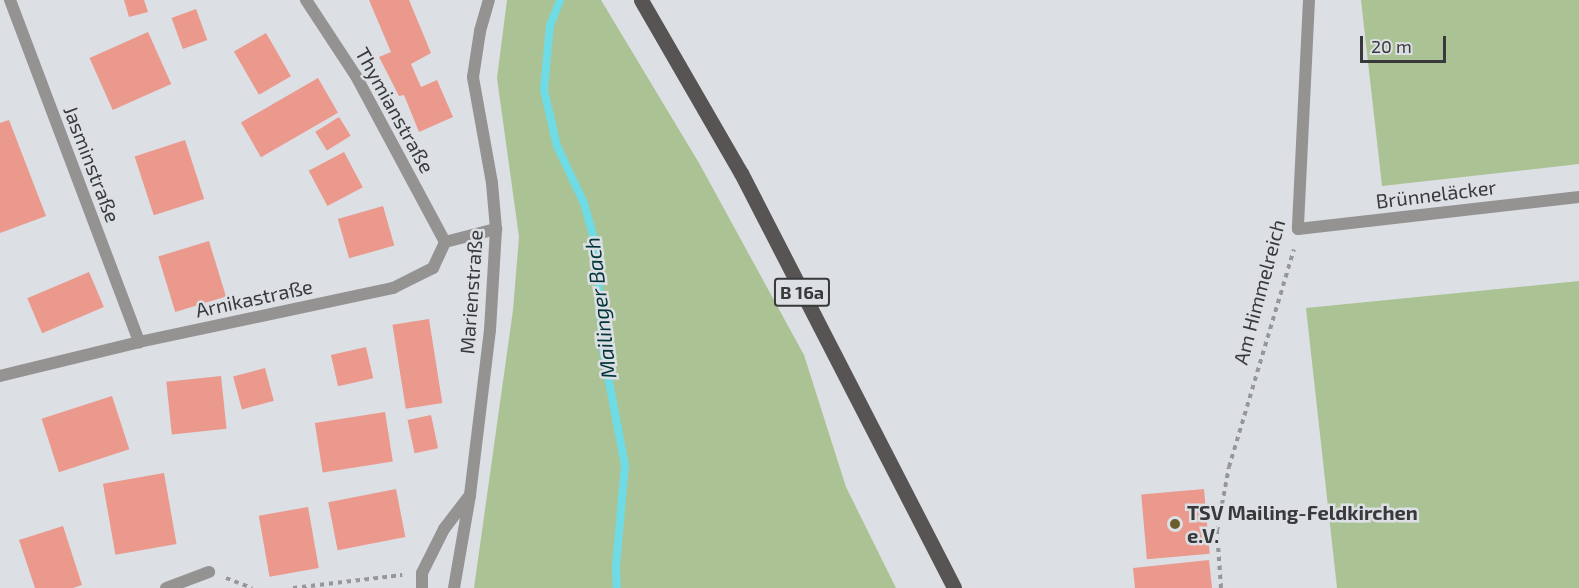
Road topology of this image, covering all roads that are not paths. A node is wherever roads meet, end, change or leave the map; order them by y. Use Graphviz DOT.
graph roads {
  1 [pos="10,0"];
  2 [pos="306,0"];
  3 [pos="489,0"];
  4 [pos="641,0"];
  5 [pos="1309,0"];
  6 [pos="1579,197"];
  7 [pos="496,229"];
  8 [pos="1298,230"];
  9 [pos="445,242"];
  10 [pos="139,342"];
  11 [pos="0,376"];
  12 [pos="470,495"];
  13 [pos="208,572"];
  14 [pos="166,588"];
  15 [pos="422,588"];
  16 [pos="454,588"];
  17 [pos="954,588"];
  1 -- 10 [label="street, Jasminstraße"];
  2 -- 9 [label="street, Thymianstraße"];
  3 -- 7 [label="street, Marienstraße"];
  4 -- 17 [label="main road, B 16a"];
  5 -- 8 [label="street, Am Himmelreich"];
  6 -- 8 [label="street, Brünneläcker"];
  7 -- 9 [label="street"];
  7 -- 12 [label="street, Marienstraße"];
  9 -- 10 [label="street, Arnikastraße"];
  10 -- 11 [label="street, Arnikastraße"];
  12 -- 15 [label="street"];
  12 -- 16 [label="street, Marienstraße"];
  13 -- 14 [label="street"];
}
